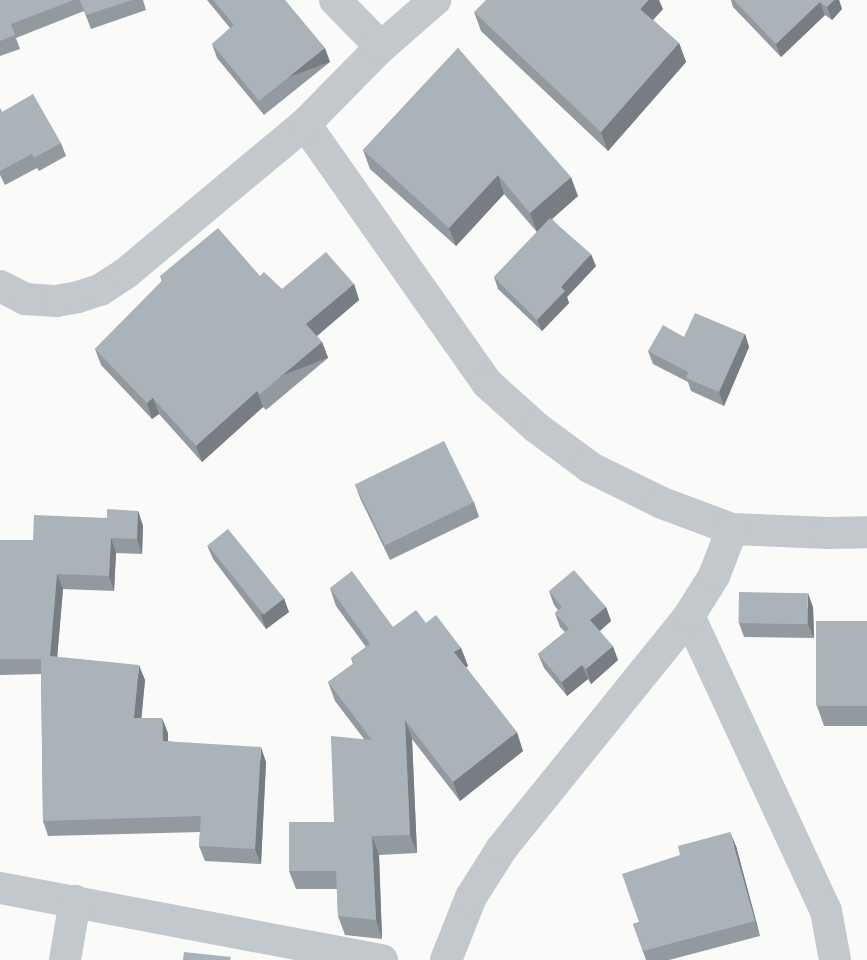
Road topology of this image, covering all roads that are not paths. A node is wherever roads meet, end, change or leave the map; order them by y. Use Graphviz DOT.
graph roads {
  1 [pos="335,0"];
  2 [pos="435,0"];
  3 [pos="381,47"];
  4 [pos="305,124"];
  5 [pos="0,286"];
  6 [pos="732,529"];
  7 [pos="867,532"];
  8 [pos="689,616"];
  9 [pos="0,888"];
  10 [pos="75,901"];
  11 [pos="65,960"];
  12 [pos="382,960"];
  13 [pos="446,960"];
  14 [pos="834,960"];
  1 -- 3 [label="street"];
  2 -- 3 [label="street"];
  3 -- 4 [label="street"];
  4 -- 5 [label="street"];
  4 -- 6 [label="street"];
  6 -- 7 [label="street"];
  6 -- 8 [label="street"];
  8 -- 13 [label="street"];
  8 -- 14 [label="street"];
  9 -- 10 [label="street"];
  10 -- 11 [label="street"];
  10 -- 12 [label="street"];
}
